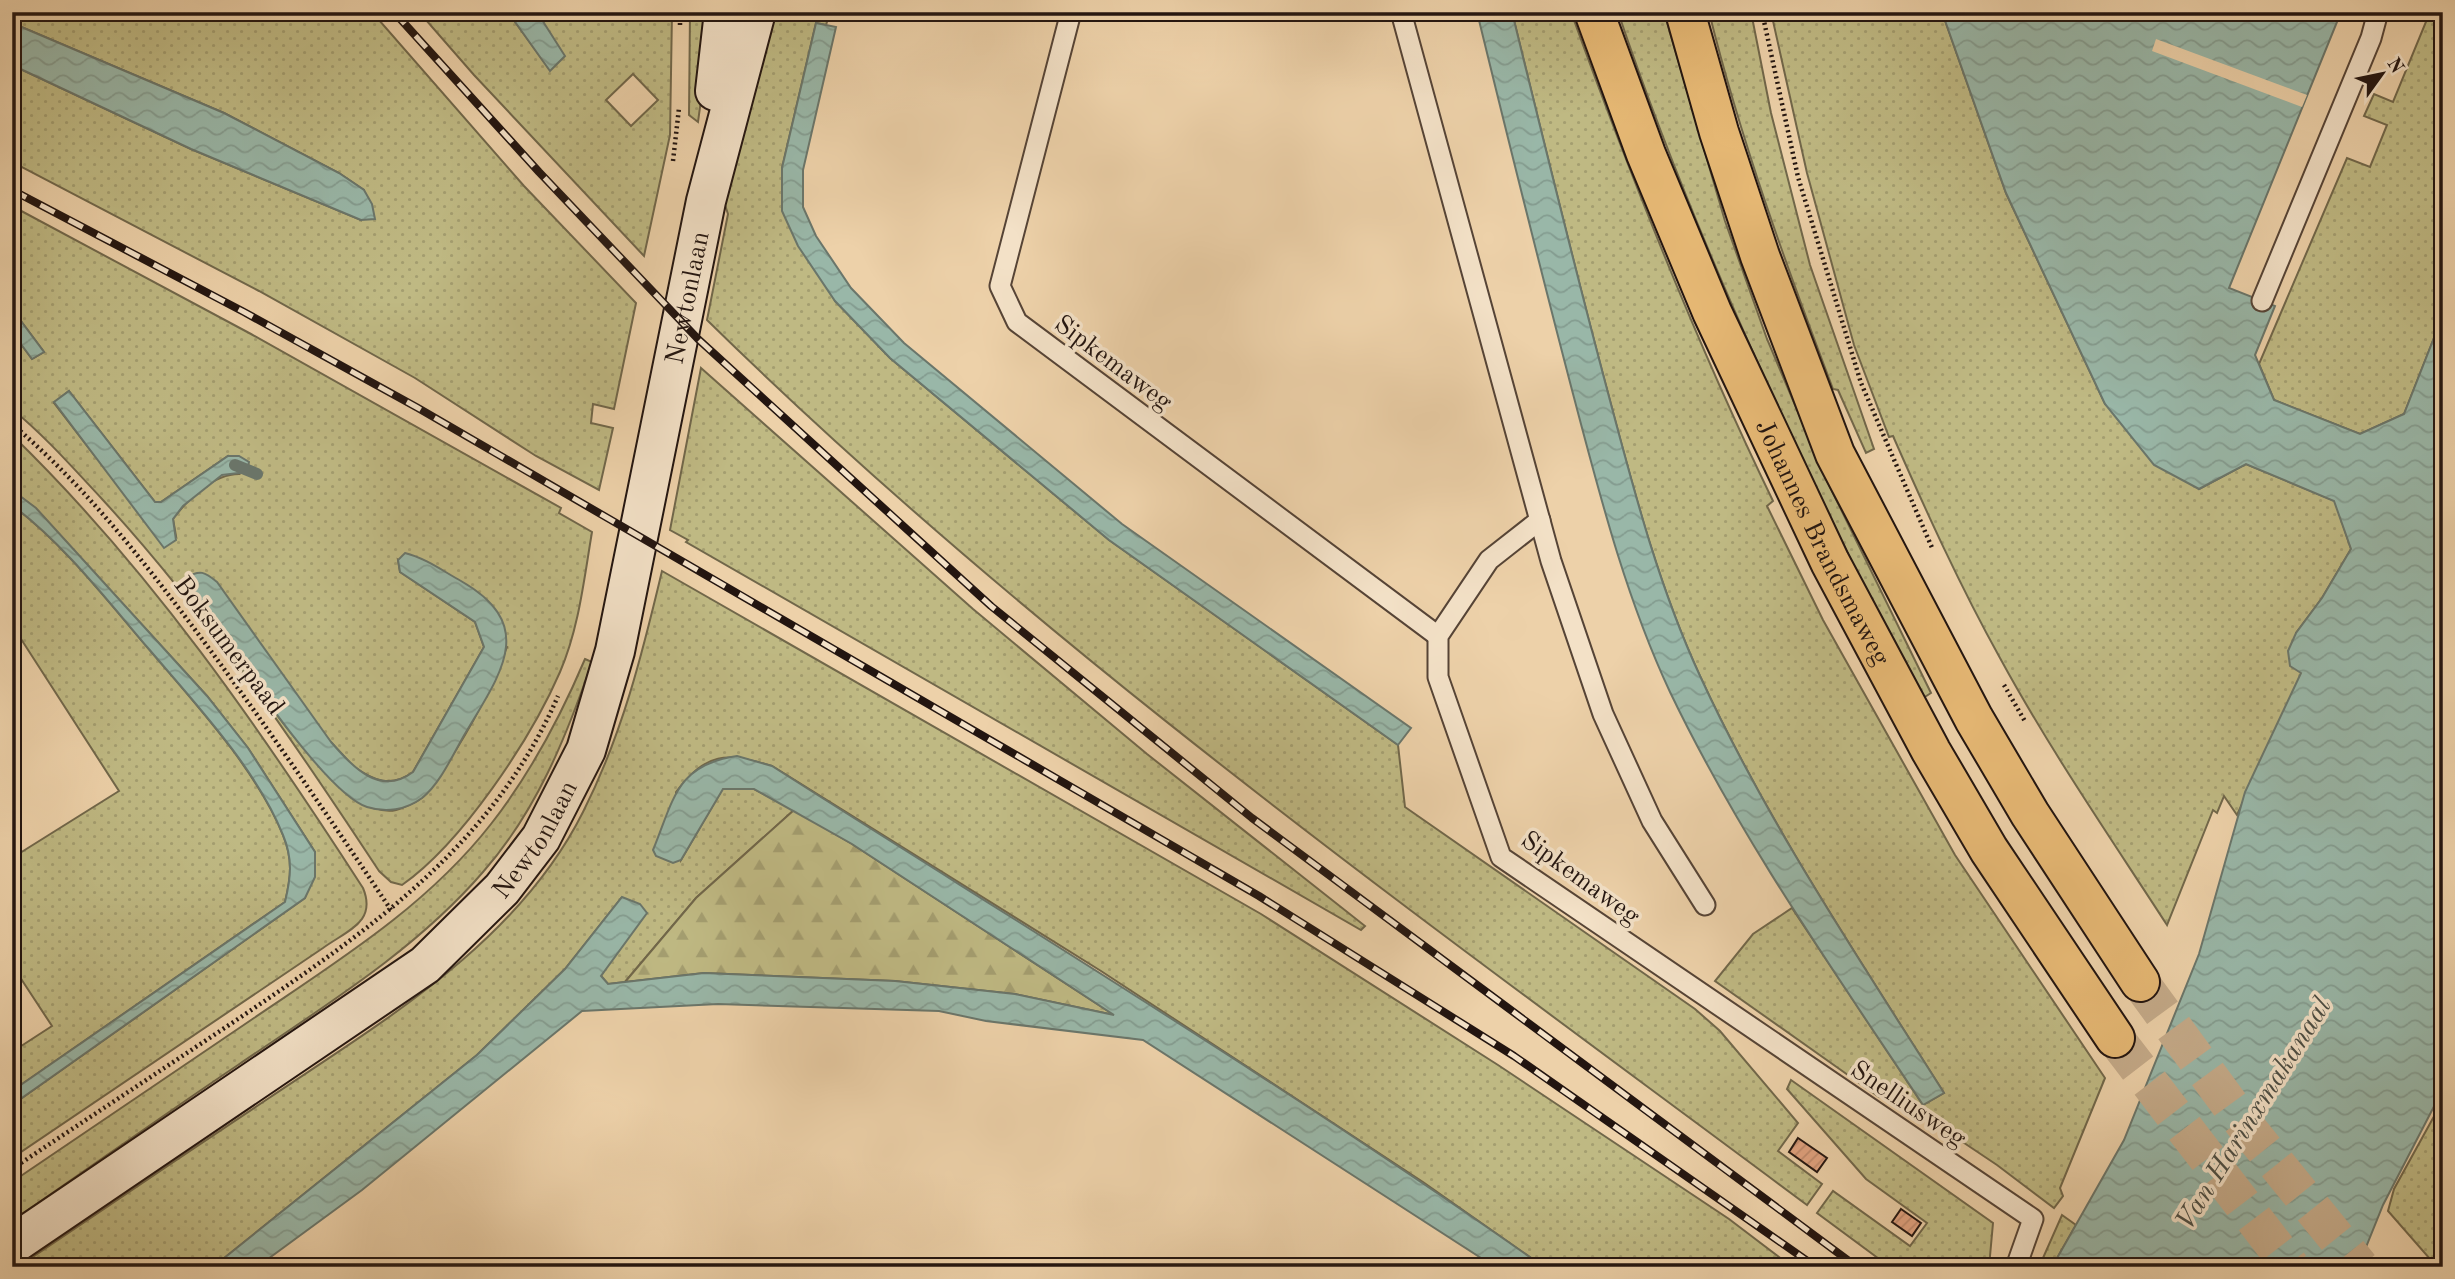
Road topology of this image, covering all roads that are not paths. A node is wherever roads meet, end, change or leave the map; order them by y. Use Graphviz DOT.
graph roads {
  1 [pos="724,12"];
  2 [pos="756,12"];
  3 [pos="1071,12"];
  4 [pos="1401,12"];
  5 [pos="1594,12"];
  6 [pos="1685,12"];
  7 [pos="2378,12"];
  8 [pos="706,201"];
  9 [pos="2262,301"];
  10 [pos="1540,520"];
  11 [pos="1438,636"];
  12 [pos="1705,905"];
  13 [pos="2140,982"];
  14 [pos="1714,1002"];
  15 [pos="2115,1038"];
  16 [pos="12,1245"];
  17 [pos="2017,1267"];
  1 -- 8 [label="street, Newtonlaan"];
  2 -- 8 [label="street, Newtonlaan"];
  3 -- 11 [label="lane, Sipkemaweg"];
  4 -- 10 [label="lane"];
  5 -- 15 [label="main road, Johannes Brandsmaweg"];
  6 -- 13 [label="main road, Johannes Brandsmaweg"];
  7 -- 9 [label="lane"];
  8 -- 16 [label="street, Newtonlaan"];
  10 -- 11 [label="lane"];
  10 -- 12 [label="lane"];
  11 -- 14 [label="lane, Sipkemaweg"];
  14 -- 17 [label="lane, Snelliusweg"];
}
